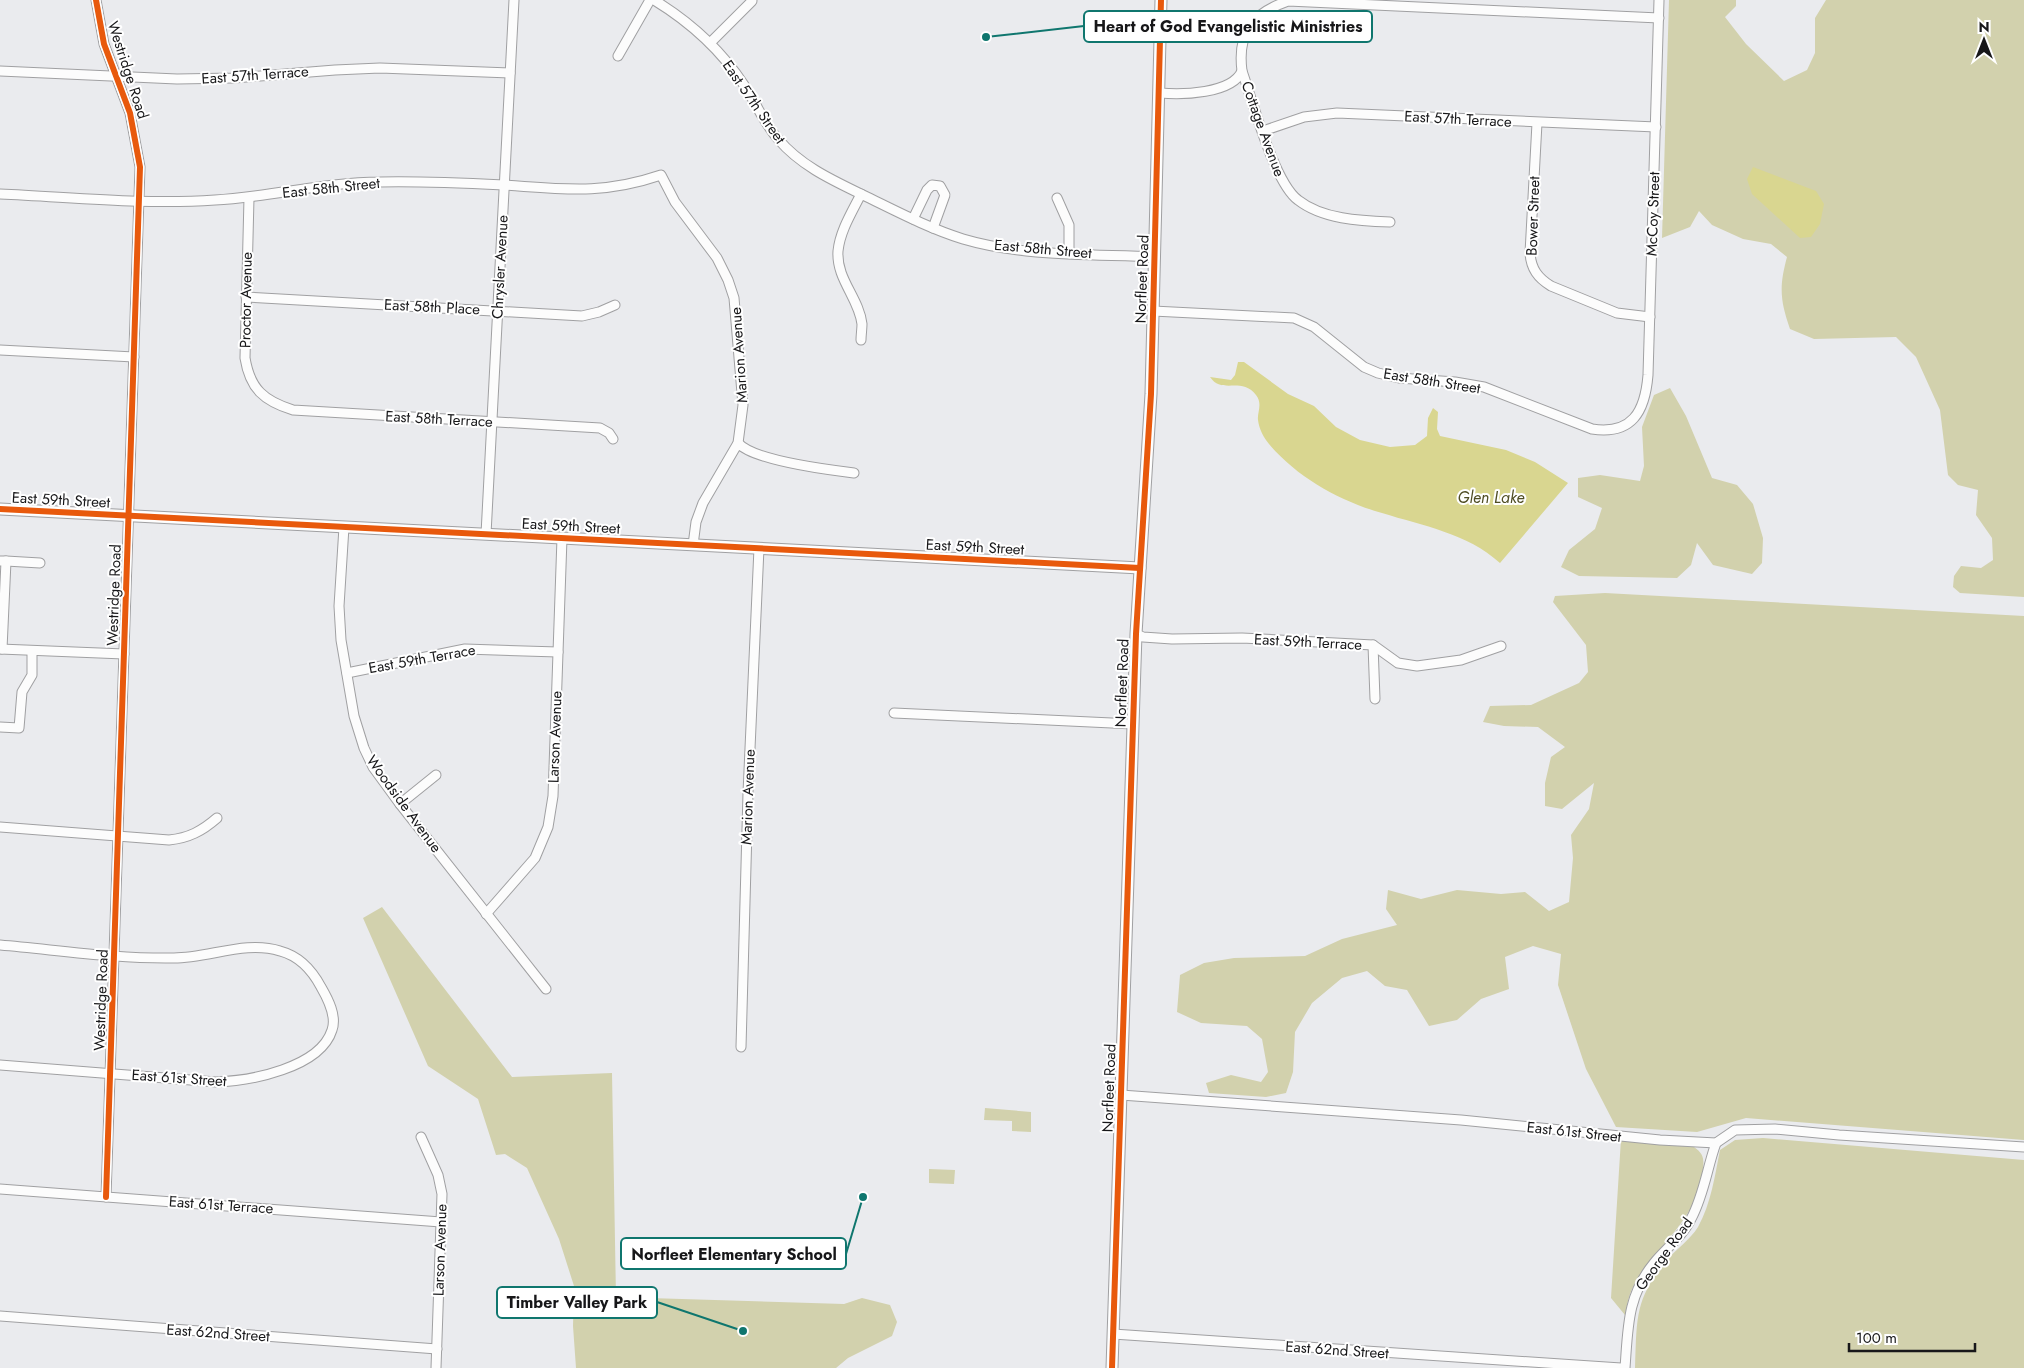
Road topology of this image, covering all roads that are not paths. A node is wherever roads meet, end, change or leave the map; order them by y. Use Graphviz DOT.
graph roads {
  1 [pos="96,0"];
  2 [pos="514,0"];
  3 [pos="650,0"];
  4 [pos="654,0"];
  5 [pos="752,0"];
  6 [pos="1161,0"];
  7 [pos="1659,0"];
  8 [pos="1659,18"];
  9 [pos="710,43"];
  10 [pos="618,56"];
  11 [pos="0,71"];
  12 [pos="1242,71"];
  13 [pos="510,73"];
  14 [pos="116,76"];
  15 [pos="1160,94"];
  16 [pos="1537,123"];
  17 [pos="1656,128"];
  18 [pos="1263,130"];
  19 [pos="661,175"];
  20 [pos="505,185"];
  21 [pos="0,194"];
  22 [pos="861,194"];
  23 [pos="249,198"];
  24 [pos="1057,198"];
  25 [pos="139,201"];
  26 [pos="913,219"];
  27 [pos="1390,222"];
  28 [pos="933,228"];
  29 [pos="1069,253"];
  30 [pos="1155,257"];
  31 [pos="246,297"];
  32 [pos="615,305"];
  33 [pos="498,311"];
  34 [pos="1153,311"];
  35 [pos="1650,317"];
  36 [pos="861,340"];
  37 [pos="0,350"];
  38 [pos="134,357"];
  39 [pos="263,396"];
  40 [pos="492,422"];
  41 [pos="1629,423"];
  42 [pos="612,439"];
  43 [pos="738,443"];
  44 [pos="854,473"];
  45 [pos="0,509"];
  46 [pos="129,516"];
  47 [pos="344,527"];
  48 [pos="486,534"];
  49 [pos="562,538"];
  50 [pos="693,545"];
  51 [pos="758,548"];
  52 [pos="3,561"];
  53 [pos="40,563"];
  54 [pos="1140,568"];
  55 [pos="1136,634"];
  56 [pos="1373,645"];
  57 [pos="1501,646"];
  58 [pos="1,649"];
  59 [pos="32,651"];
  60 [pos="558,652"];
  61 [pos="124,654"];
  62 [pos="347,673"];
  63 [pos="1375,699"];
  64 [pos="894,713"];
  65 [pos="1133,724"];
  66 [pos="0,727"];
  67 [pos="436,775"];
  68 [pos="400,804"];
  69 [pos="218,818"];
  70 [pos="0,828"];
  71 [pos="119,836"];
  72 [pos="486,914"];
  73 [pos="0,945"];
  74 [pos="115,954"];
  75 [pos="546,988"];
  76 [pos="741,1046"];
  77 [pos="0,1065"];
  78 [pos="110,1073"];
  79 [pos="1121,1095"];
  80 [pos="421,1136"];
  81 [pos="1716,1143"];
  82 [pos="2024,1147"];
  83 [pos="0,1189"];
  84 [pos="106,1197"];
  85 [pos="441,1222"];
  86 [pos="0,1316"];
  87 [pos="1113,1334"];
  88 [pos="437,1349"];
  89 [pos="436,1368"];
  90 [pos="1112,1368"];
  91 [pos="1623,1368"];
  1 -- 14 [label="street, Westridge Road"];
  2 -- 13 [label="street, Chrysler Avenue"];
  3 -- 10 [label="street"];
  4 -- 9 [label="street, East 57th Street"];
  5 -- 9 [label="street"];
  6 -- 15 [label="street, Norfleet Road"];
  7 -- 8 [label="street, McCoy Street"];
  8 -- 12 [label="street, Cottage Avenue"];
  8 -- 17 [label="street, McCoy Street"];
  9 -- 22 [label="street, East 57th Street"];
  11 -- 14 [label="street, East 57th Terrace"];
  12 -- 15 [label="street"];
  12 -- 18 [label="street, Cottage Avenue"];
  13 -- 14 [label="street, East 57th Terrace"];
  13 -- 20 [label="street, Chrysler Avenue"];
  14 -- 25 [label="street, Westridge Road"];
  15 -- 30 [label="street, Norfleet Road"];
  16 -- 17 [label="street, East 57th Terrace"];
  16 -- 18 [label="street, East 57th Terrace"];
  16 -- 35 [label="street, Bower Street"];
  17 -- 35 [label="street, McCoy Street"];
  18 -- 27 [label="street, Cottage Avenue"];
  19 -- 20 [label="street, East 58th Street"];
  19 -- 43 [label="street, Marion Avenue"];
  20 -- 23 [label="street, East 58th Street"];
  20 -- 33 [label="street, Chrysler Avenue"];
  21 -- 25 [label="street, East 58th Street"];
  22 -- 26 [label="street, East 58th Street"];
  22 -- 36 [label="street"];
  23 -- 25 [label="street, East 58th Street"];
  23 -- 31 [label="street, Proctor Avenue"];
  24 -- 29 [label="street"];
  25 -- 38 [label="street, Westridge Road"];
  26 -- 28 [label="street, East 58th Street"];
  26 -- 28 [label="street"];
  28 -- 29 [label="street, East 58th Street"];
  29 -- 30 [label="street, East 58th Street"];
  30 -- 34 [label="street, Norfleet Road"];
  31 -- 33 [label="street, East 58th Place"];
  31 -- 39 [label="street, Proctor Avenue"];
  32 -- 33 [label="street, East 58th Place"];
  33 -- 40 [label="street, Chrysler Avenue"];
  34 -- 41 [label="street, East 58th Street"];
  34 -- 54 [label="street, Norfleet Road"];
  35 -- 41 [label="street, McCoy Street"];
  37 -- 38 [label="street"];
  38 -- 46 [label="street, Westridge Road"];
  39 -- 40 [label="street, East 58th Terrace"];
  40 -- 42 [label="street, East 58th Terrace"];
  40 -- 48 [label="street, Chrysler Avenue"];
  43 -- 44 [label="street"];
  43 -- 50 [label="street, Marion Avenue"];
  45 -- 46 [label="street, East 59th Street"];
  46 -- 47 [label="street, East 59th Street"];
  46 -- 61 [label="street, Westridge Road"];
  47 -- 48 [label="street, East 59th Street"];
  47 -- 62 [label="street, Woodside Avenue"];
  48 -- 49 [label="street, East 59th Street"];
  49 -- 50 [label="street, East 59th Street"];
  49 -- 60 [label="street, Larson Avenue"];
  50 -- 51 [label="street, East 59th Street"];
  51 -- 54 [label="street, East 59th Street"];
  51 -- 76 [label="street, Marion Avenue"];
  52 -- 53 [label="street"];
  52 -- 58 [label="street"];
  54 -- 55 [label="street, Norfleet Road"];
  55 -- 56 [label="street, East 59th Terrace"];
  55 -- 65 [label="street, Norfleet Road"];
  56 -- 57 [label="street, East 59th Terrace"];
  56 -- 63 [label="street"];
  58 -- 59 [label="street"];
  59 -- 61 [label="street"];
  59 -- 66 [label="street"];
  60 -- 62 [label="street, East 59th Terrace"];
  60 -- 72 [label="street, Larson Avenue"];
  61 -- 71 [label="street, Westridge Road"];
  62 -- 68 [label="street, Woodside Avenue"];
  64 -- 65 [label="street"];
  65 -- 79 [label="street, Norfleet Road"];
  67 -- 68 [label="street"];
  68 -- 72 [label="street, Woodside Avenue"];
  69 -- 71 [label="street"];
  70 -- 71 [label="street"];
  71 -- 74 [label="street, Westridge Road"];
  72 -- 75 [label="street, Woodside Avenue"];
  73 -- 74 [label="street"];
  74 -- 78 [label="street, Westridge Road"];
  74 -- 78 [label="street, East 61st Street"];
  77 -- 78 [label="street, East 61st Street"];
  78 -- 84 [label="street, Westridge Road"];
  79 -- 81 [label="street, East 61st Street"];
  79 -- 87 [label="street, Norfleet Road"];
  80 -- 85 [label="street, Larson Avenue"];
  81 -- 82 [label="street"];
  81 -- 91 [label="street, George Road"];
  83 -- 84 [label="street, East 61st Terrace"];
  84 -- 85 [label="street, East 61st Terrace"];
  85 -- 88 [label="street, Larson Avenue"];
  86 -- 88 [label="street, East 62nd Street"];
  87 -- 90 [label="street, Norfleet Road"];
  87 -- 91 [label="street, East 62nd Street"];
  88 -- 89 [label="street, Larson Avenue"];
}
